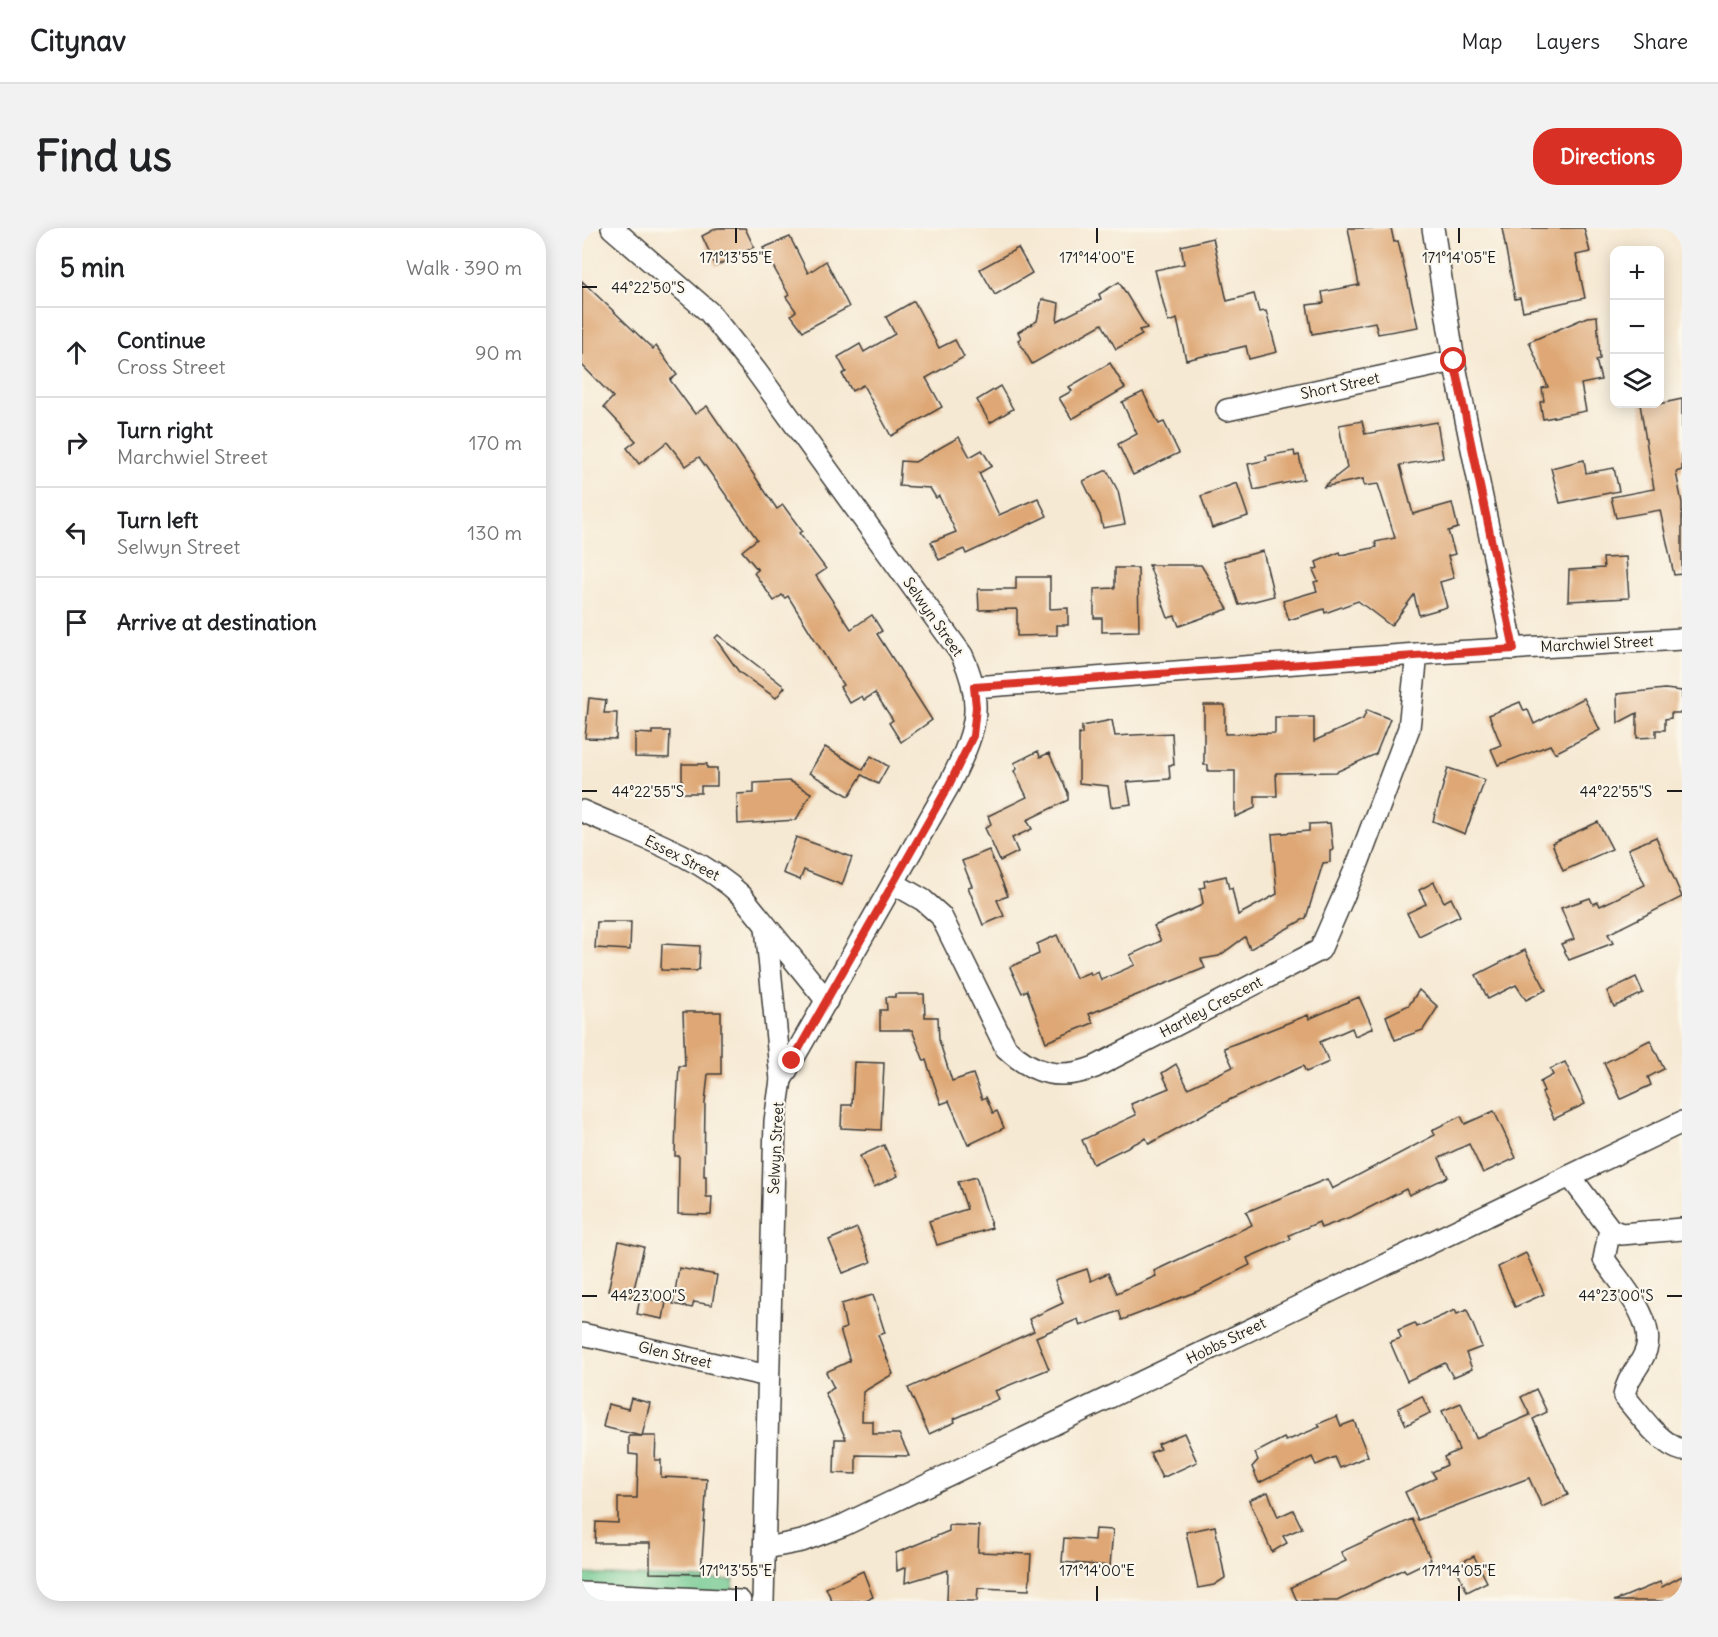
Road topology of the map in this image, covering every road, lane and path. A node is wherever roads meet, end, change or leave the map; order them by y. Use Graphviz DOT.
graph roads {
  1 [pos="612,228"];
  2 [pos="1433,228"];
  3 [pos="1454,361"];
  4 [pos="1227,410"];
  5 [pos="1682,639"];
  6 [pos="1514,649"];
  7 [pos="1417,654"];
  8 [pos="974,687"];
  9 [pos="582,811"];
  10 [pos="893,884"];
  11 [pos="766,927"];
  12 [pos="827,1001"];
  13 [pos="782,1080"];
  14 [pos="1682,1122"];
  15 [pos="1570,1176"];
  16 [pos="1610,1229"];
  17 [pos="1682,1229"];
  18 [pos="582,1334"];
  19 [pos="768,1376"];
  20 [pos="1682,1450"];
  21 [pos="766,1548"];
  22 [pos="582,1593"];
  23 [pos="740,1601"];
  24 [pos="763,1601"];
  1 -- 8 [label="street, Selwyn Street"];
  2 -- 3 [label="street"];
  3 -- 4 [label="street, Short Street"];
  3 -- 6 [label="street"];
  5 -- 6 [label="street, Marchwiel Street"];
  6 -- 7 [label="street, Marchwiel Street"];
  7 -- 8 [label="street, Marchwiel Street"];
  7 -- 10 [label="street, Hartley Crescent"];
  8 -- 10 [label="street, Selwyn Street"];
  9 -- 11 [label="street, Essex Street"];
  10 -- 12 [label="street, Selwyn Street"];
  11 -- 12 [label="street, Essex Street"];
  11 -- 13 [label="street"];
  12 -- 13 [label="street, Selwyn Street"];
  13 -- 19 [label="street, Selwyn Street"];
  14 -- 15 [label="street, Hobbs Street"];
  15 -- 16 [label="street"];
  15 -- 21 [label="street, Hobbs Street"];
  16 -- 17 [label="street"];
  16 -- 20 [label="street"];
  18 -- 19 [label="street, Glen Street"];
  19 -- 21 [label="street, Selwyn Street"];
  21 -- 24 [label="street, Selwyn Street"];
  22 -- 23 [label="street"];
}
